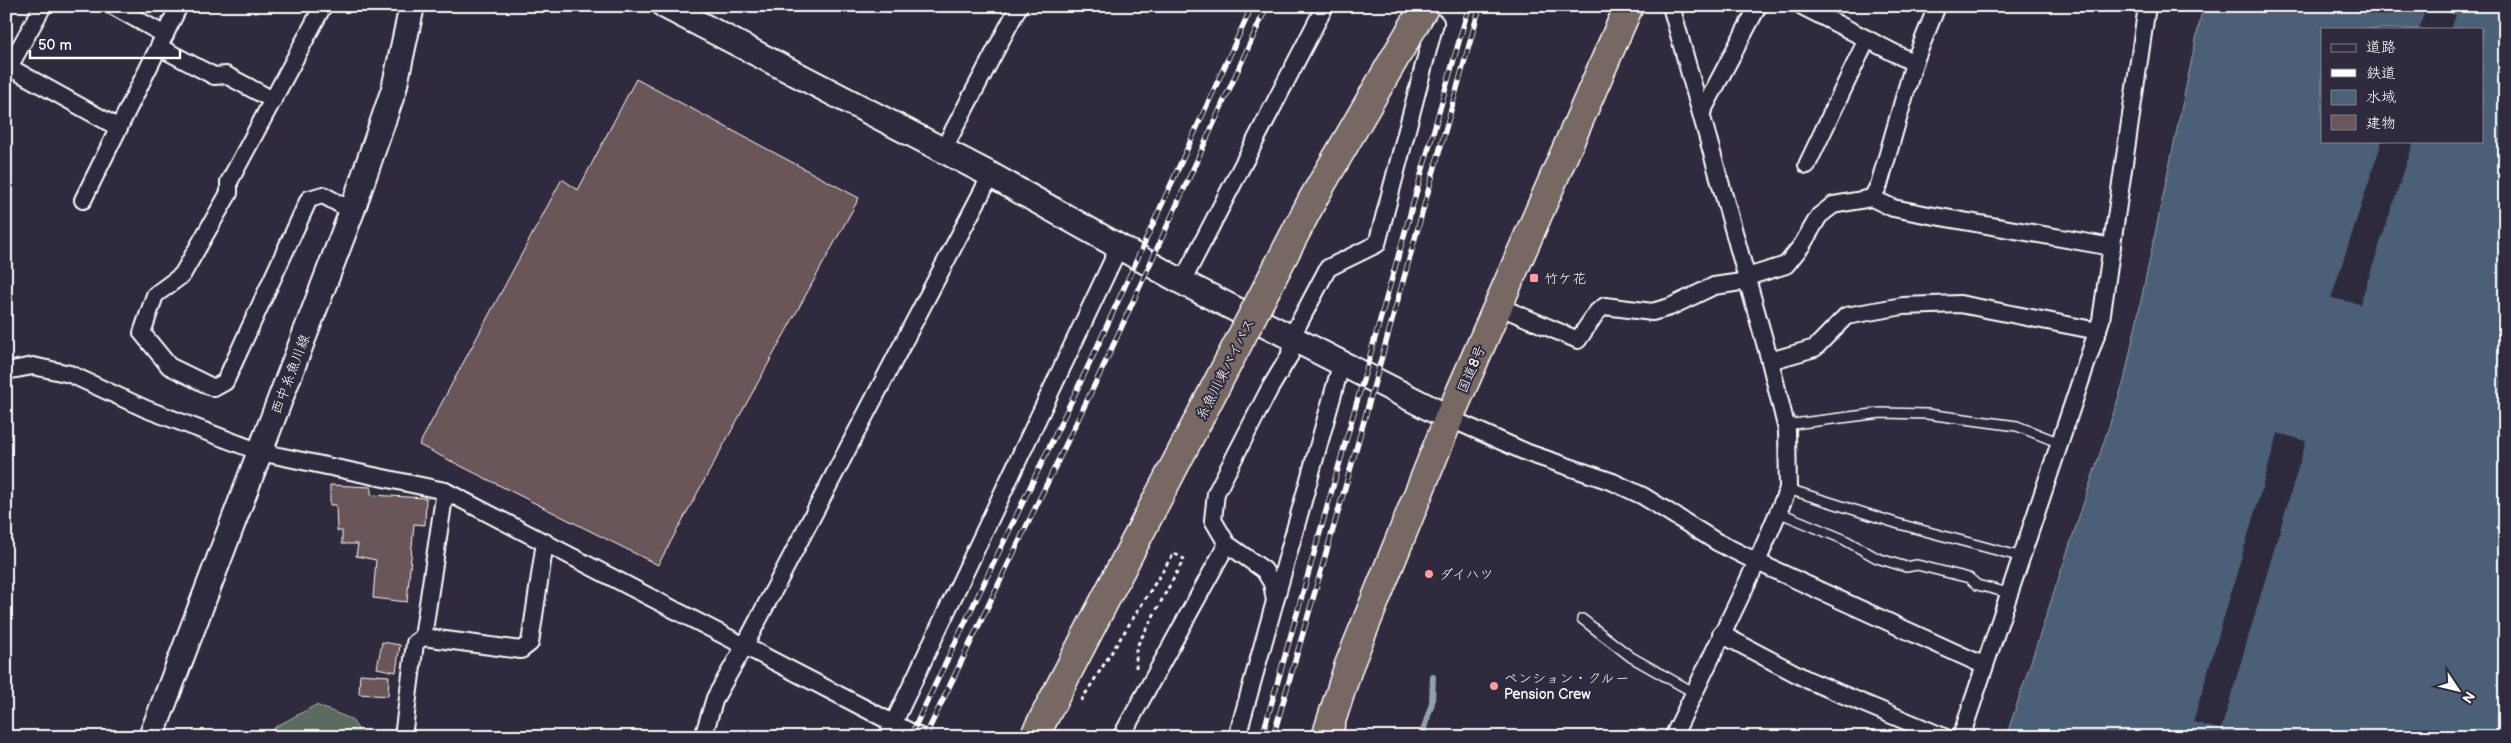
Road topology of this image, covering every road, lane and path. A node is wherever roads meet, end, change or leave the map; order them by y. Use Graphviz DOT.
graph roads {
  1 [pos="43,6"];
  2 [pos="112,6"];
  3 [pos="179,6"];
  4 [pos="323,6"];
  5 [pos="412,6"];
  6 [pos="665,6"];
  7 [pos="1019,6"];
  8 [pos="1325,6"];
  9 [pos="1409,6"];
  10 [pos="1425,6"];
  11 [pos="1629,6"];
  12 [pos="1671,6"];
  13 [pos="1758,6"];
  14 [pos="1802,6"];
  15 [pos="1937,6"];
  16 [pos="2147,6"];
  17 [pos="1866,39"];
  18 [pos="162,41"];
  19 [pos="1914,63"];
  20 [pos="273,100"];
  21 [pos="1702,112"];
  22 [pos="118,128"];
  23 [pos="943,150"];
  24 [pos="1807,165"];
  25 [pos="991,175"];
  26 [pos="1872,198"];
  27 [pos="83,200"];
  28 [pos="352,211"];
  29 [pos="1120,245"];
  30 [pos="2112,247"];
  31 [pos="1748,279"];
  32 [pos="1182,282"];
  33 [pos="1498,306"];
  34 [pos="2098,330"];
  35 [pos="1291,338"];
  36 [pos="1770,361"];
  37 [pos="1341,365"];
  38 [pos="6,372"];
  39 [pos="1449,418"];
  40 [pos="1785,424"];
  41 [pos="2060,443"];
  42 [pos="260,452"];
  43 [pos="1788,489"];
  44 [pos="445,491"];
  45 [pos="1778,512"];
  46 [pos="545,542"];
  47 [pos="1227,544"];
  48 [pos="2022,557"];
  49 [pos="1757,562"];
  50 [pos="2010,593"];
  51 [pos="1275,601"];
  52 [pos="1582,619"];
  53 [pos="1721,634"];
  54 [pos="423,637"];
  55 [pos="745,646"];
  56 [pos="1985,666"];
  57 [pos="1136,668"];
  58 [pos="1694,692"];
  59 [pos="1076,710"];
  60 [pos="890,730"];
  61 [pos="151,737"];
  62 [pos="403,737"];
  63 [pos="703,737"];
  64 [pos="920,737"];
  65 [pos="1034,737"];
  66 [pos="1121,737"];
  67 [pos="1237,737"];
  68 [pos="1326,737"];
  69 [pos="1673,737"];
  70 [pos="1944,737"];
  71 [pos="1961,737"];
  1 -- 22 [label="street"];
  2 -- 18 [label="street"];
  3 -- 18 [label="street"];
  4 -- 20 [label="street"];
  5 -- 28 [label="street, 西中糸魚川線"];
  6 -- 23 [label="street"];
  7 -- 23 [label="street"];
  8 -- 32 [label="street"];
  9 -- 35 [label="street"];
  10 -- 65 [label="highway, 糸魚川東バイパス, bridge"];
  11 -- 33 [label="highway, 国道8号"];
  12 -- 21 [label="street"];
  13 -- 21 [label="street"];
  14 -- 17 [label="street"];
  15 -- 19 [label="street"];
  16 -- 30 [label="street"];
  17 -- 19 [label="street"];
  17 -- 24 [label="street"];
  18 -- 20 [label="street"];
  18 -- 22 [label="street"];
  19 -- 26 [label="street"];
  20 -- 28 [label="street"];
  21 -- 31 [label="street"];
  22 -- 27 [label="street"];
  23 -- 25 [label="street"];
  25 -- 29 [label="street"];
  25 -- 55 [label="street"];
  26 -- 30 [label="street"];
  26 -- 31 [label="street"];
  28 -- 42 [label="street, 西中糸魚川線"];
  29 -- 32 [label="street"];
  29 -- 60 [label="street"];
  30 -- 34 [label="street"];
  31 -- 33 [label="street"];
  31 -- 36 [label="street"];
  32 -- 35 [label="street"];
  33 -- 39 [label="highway, 国道8号"];
  34 -- 36 [label="street"];
  34 -- 41 [label="street"];
  35 -- 37 [label="street"];
  35 -- 47 [label="street"];
  36 -- 40 [label="street"];
  37 -- 39 [label="street"];
  37 -- 51 [label="street"];
  38 -- 42 [label="street"];
  39 -- 49 [label="street"];
  39 -- 68 [label="highway, 国道8号"];
  40 -- 41 [label="lane"];
  40 -- 43 [label="street"];
  41 -- 48 [label="street"];
  42 -- 44 [label="street"];
  42 -- 61 [label="street, 西中糸魚川線"];
  43 -- 45 [label="street"];
  43 -- 48 [label="lane"];
  44 -- 46 [label="street"];
  44 -- 54 [label="street"];
  45 -- 49 [label="street"];
  45 -- 50 [label="lane"];
  46 -- 54 [label="street"];
  46 -- 55 [label="street"];
  47 -- 51 [label="street"];
  47 -- 66 [label="street"];
  48 -- 50 [label="street"];
  49 -- 53 [label="street"];
  49 -- 56 [label="street"];
  50 -- 56 [label="street"];
  51 -- 67 [label="street"];
  52 -- 58 [label="lane"];
  53 -- 58 [label="street"];
  53 -- 70 [label="street"];
  54 -- 62 [label="street"];
  55 -- 60 [label="street"];
  55 -- 63 [label="street"];
  56 -- 71 [label="street"];
  57 -- 59 [label="path"];
  58 -- 69 [label="street"];
  60 -- 64 [label="street"];
}
